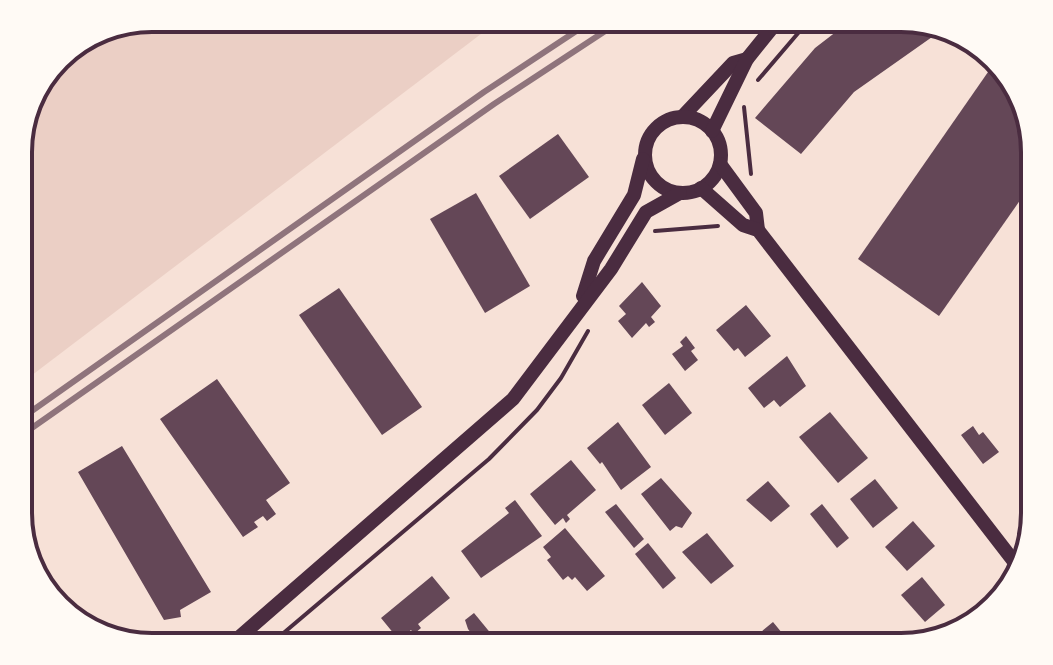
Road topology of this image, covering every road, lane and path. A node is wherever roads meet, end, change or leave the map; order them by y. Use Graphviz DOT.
graph roads {
  1 [pos="769,32"];
  2 [pos="799,32"];
  3 [pos="747,59"];
  4 [pos="752,88"];
  5 [pos="743,99"];
  6 [pos="683,116"];
  7 [pos="746,124"];
  8 [pos="712,131"];
  9 [pos="644,156"];
  10 [pos="720,164"];
  11 [pos="701,188"];
  12 [pos="680,193"];
  13 [pos="758,230"];
  14 [pos="581,304"];
  15 [pos="1012,559"];
  16 [pos="244,633"];
  1 -- 3 [label="street"];
  2 -- 4 [label="path"];
  3 -- 6 [label="street"];
  3 -- 8 [label="street"];
  5 -- 7 [label="path"];
  6 -- 8 [label="street"];
  6 -- 9 [label="street"];
  8 -- 10 [label="street"];
  9 -- 12 [label="street"];
  9 -- 14 [label="street"];
  10 -- 11 [label="street"];
  10 -- 13 [label="street"];
  11 -- 12 [label="street"];
  11 -- 13 [label="street"];
  12 -- 14 [label="street"];
  13 -- 15 [label="street"];
  14 -- 16 [label="street"];
}
